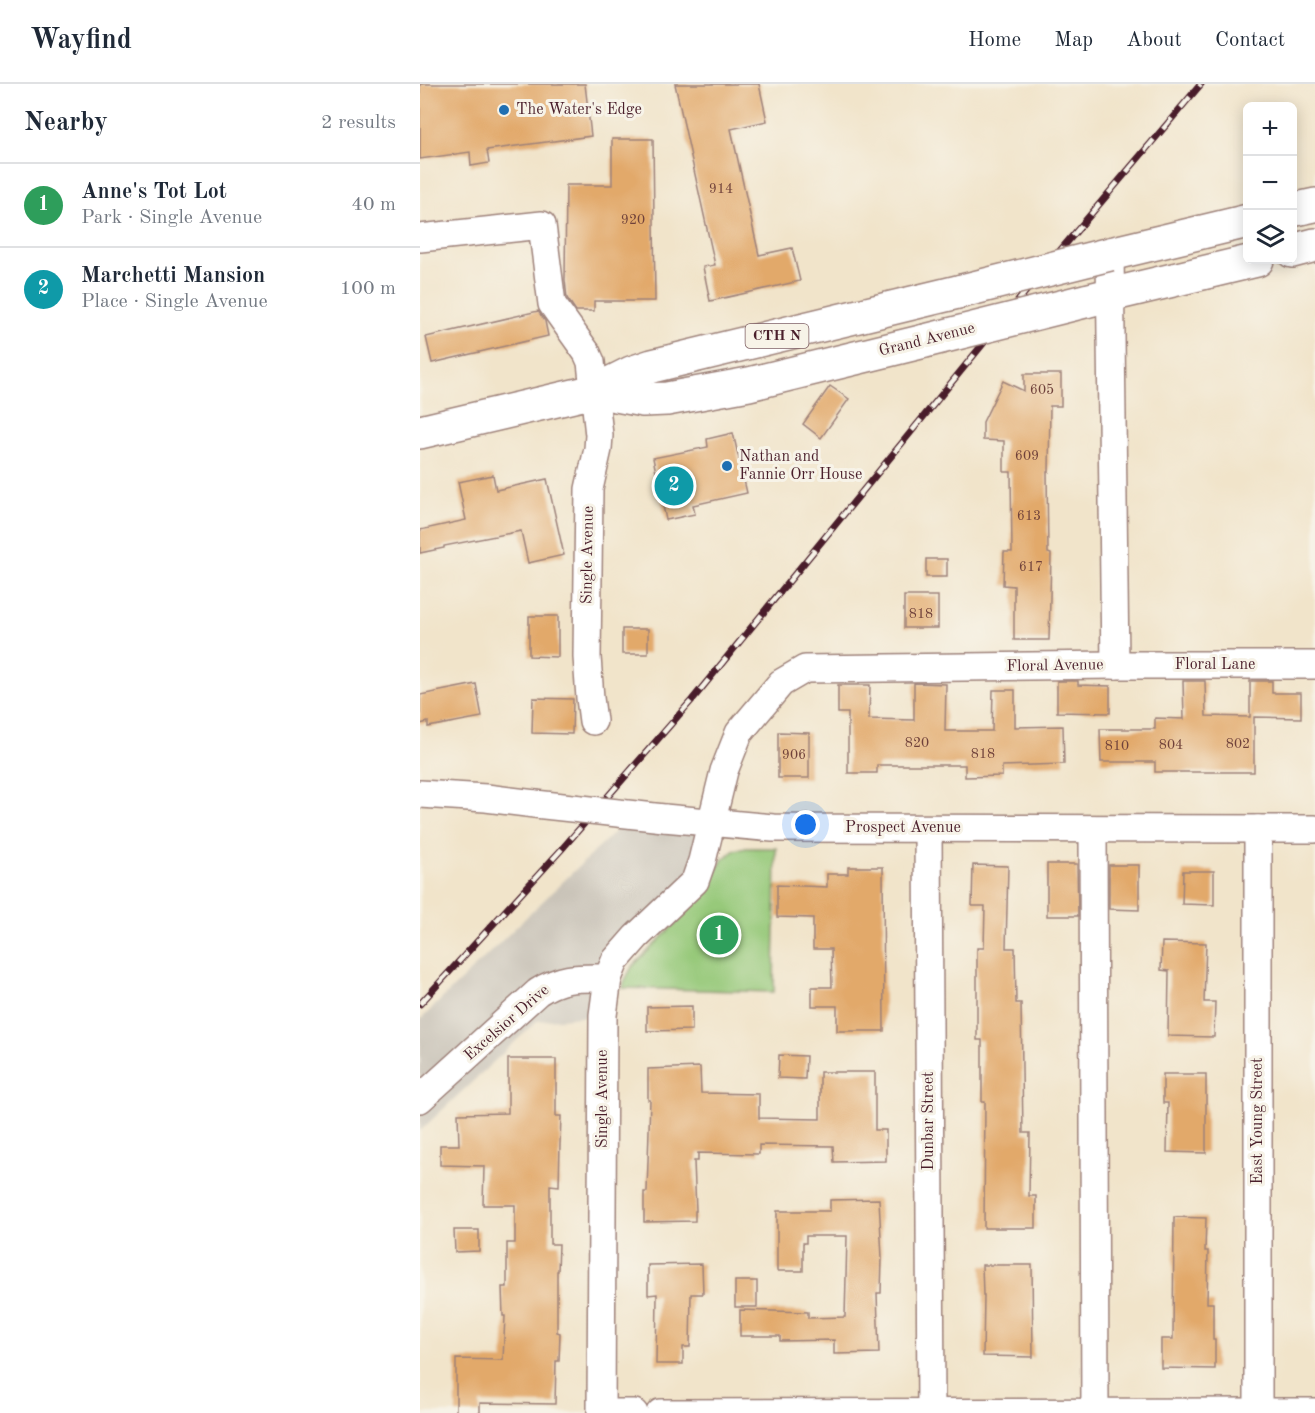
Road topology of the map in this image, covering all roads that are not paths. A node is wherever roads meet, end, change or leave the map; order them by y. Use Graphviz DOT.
graph roads {
  1 [pos="1315,205"];
  2 [pos="1297,209"];
  3 [pos="1243,222"];
  4 [pos="420,238"];
  5 [pos="1315,246"];
  6 [pos="1297,250"];
  7 [pos="1110,254"];
  8 [pos="1243,263"];
  9 [pos="1097,298"];
  10 [pos="595,391"];
  11 [pos="421,427"];
  12 [pos="1115,665"];
  13 [pos="1315,665"];
  14 [pos="593,721"];
  15 [pos="420,795"];
  16 [pos="712,822"];
  17 [pos="1093,828"];
  18 [pos="928,829"];
  19 [pos="1258,829"];
  20 [pos="1315,829"];
  21 [pos="608,978"];
  22 [pos="420,1100"];
  23 [pos="1095,1412"];
  24 [pos="1315,1412"];
  25 [pos="601,1413"];
  26 [pos="634,1413"];
  27 [pos="660,1413"];
  28 [pos="931,1413"];
  29 [pos="1258,1413"];
  1 -- 2 [label="main road"];
  3 -- 7 [label="main road, Grand Avenue / CTH N"];
  4 -- 10 [label="street, Single Avenue"];
  5 -- 6 [label="main road"];
  7 -- 9 [label="street, Floral Avenue"];
  7 -- 10 [label="main road, Grand Avenue / CTH N, bridge"];
  8 -- 9 [label="main road, Grand Avenue / CTH N"];
  9 -- 10 [label="main road, Grand Avenue / CTH N, bridge"];
  9 -- 12 [label="street, Floral Avenue"];
  10 -- 11 [label="main road, Grand Avenue / CTH N"];
  10 -- 14 [label="street, Single Avenue"];
  12 -- 13 [label="street, Floral Lane"];
  12 -- 16 [label="street, Floral Avenue"];
  15 -- 16 [label="street, Prospect Avenue, bridge"];
  16 -- 18 [label="street, Prospect Avenue"];
  16 -- 21 [label="street, Single Avenue"];
  17 -- 18 [label="street, Prospect Avenue"];
  17 -- 19 [label="street, Prospect Avenue"];
  17 -- 23 [label="street"];
  18 -- 28 [label="street, Dunbar Street"];
  19 -- 20 [label="street, Prospect Avenue"];
  19 -- 29 [label="street, East Young Street"];
  21 -- 22 [label="street, Excelsior Drive"];
  21 -- 25 [label="street, Single Avenue"];
  23 -- 28 [label="street"];
  23 -- 29 [label="street"];
  24 -- 29 [label="street"];
  25 -- 26 [label="street"];
  27 -- 28 [label="street"];
}
